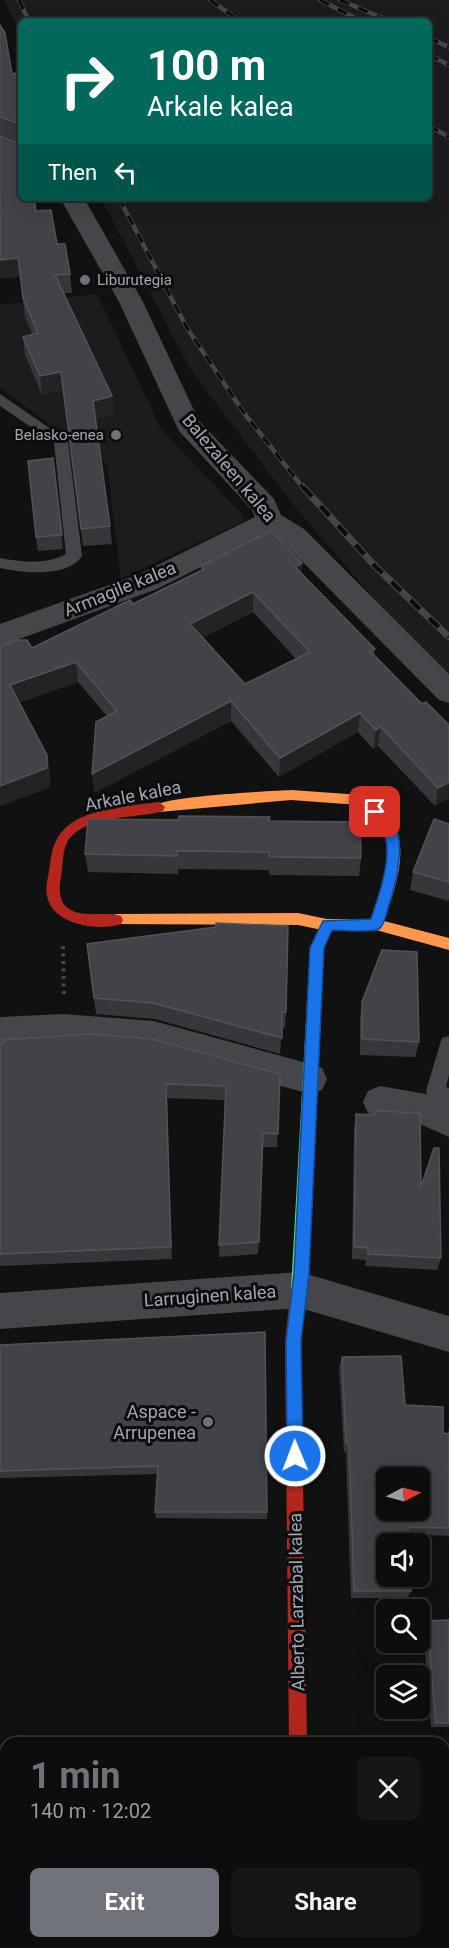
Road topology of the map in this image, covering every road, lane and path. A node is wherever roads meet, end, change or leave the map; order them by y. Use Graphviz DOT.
graph roads {
  1 [pos="74,201"];
  2 [pos="0,399"];
  3 [pos="270,520"];
  4 [pos="0,563"];
  5 [pos="0,635"];
  6 [pos="449,692"];
  7 [pos="376,924"];
  8 [pos="327,925"];
  9 [pos="449,944"];
  10 [pos="63,954"];
  11 [pos="64,975"];
  12 [pos="0,1032"];
  13 [pos="449,1044"];
  14 [pos="310,1079"];
  15 [pos="380,1102"];
  16 [pos="440,1105"];
  17 [pos="300,1290"];
  18 [pos="0,1311"];
  19 [pos="449,1334"];
  20 [pos="298,1737"];
  1 -- 3 [label="street, Balezaleen kalea"];
  2 -- 4 [label="lane"];
  3 -- 5 [label="street, Armagile kalea"];
  3 -- 6 [label="street, Balezaleen kalea"];
  7 -- 8 [label="street, Arkale kalea"];
  7 -- 8 [label="street, Arkale kalea"];
  7 -- 9 [label="street, Arkale kalea"];
  8 -- 14 [label="street, Alberto Larzabal kalea"];
  10 -- 11 [label="path"];
  12 -- 14 [label="street"];
  13 -- 16 [label="lane"];
  14 -- 17 [label="street, Alberto Larzabal kalea"];
  15 -- 16 [label="street"];
  17 -- 18 [label="street, Larruginen kalea"];
  17 -- 19 [label="street, Larruginen kalea"];
  17 -- 20 [label="street, Alberto Larzabal kalea"];
}
